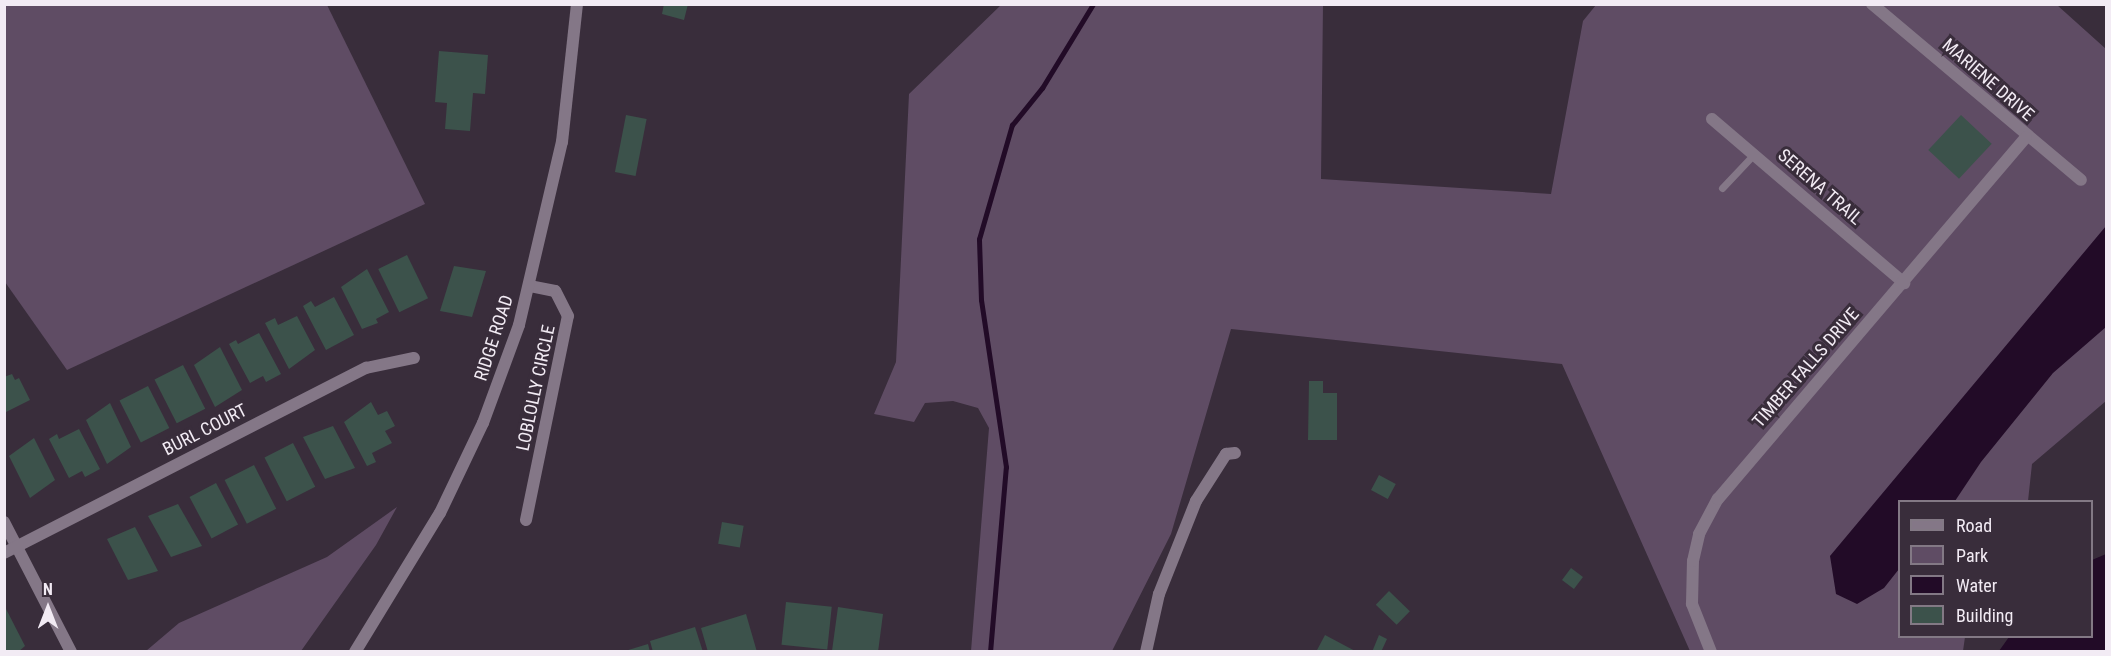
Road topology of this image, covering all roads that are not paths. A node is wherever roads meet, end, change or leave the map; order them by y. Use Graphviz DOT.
graph roads {
  1 [pos="577,4"];
  2 [pos="1872,4"];
  3 [pos="1712,119"];
  4 [pos="2026,137"];
  5 [pos="1754,154"];
  6 [pos="2081,180"];
  7 [pos="1722,188"];
  8 [pos="1904,283"];
  9 [pos="530,286"];
  10 [pos="414,358"];
  11 [pos="1235,453"];
  12 [pos="526,520"];
  13 [pos="4,522"];
  14 [pos="17,547"];
  15 [pos="4,553"];
  16 [pos="71,651"];
  17 [pos="355,651"];
  18 [pos="1146,651"];
  19 [pos="1711,651"];
  1 -- 9 [label="street, RIDGE ROAD"];
  2 -- 4 [label="street, MARIENE DRIVE"];
  3 -- 5 [label="street, SERENA TRAIL"];
  4 -- 6 [label="street, MARIENE DRIVE"];
  4 -- 8 [label="street, TIMBER FALLS DRIVE"];
  5 -- 7 [label="lane"];
  5 -- 8 [label="street, SERENA TRAIL"];
  8 -- 19 [label="street, TIMBER FALLS DRIVE"];
  9 -- 12 [label="street, LOBLOLLY CIRCLE"];
  9 -- 17 [label="street, RIDGE ROAD"];
  10 -- 14 [label="street, BURL COURT"];
  11 -- 18 [label="street"];
  13 -- 14 [label="street"];
  14 -- 15 [label="street, BURL COURT"];
  14 -- 16 [label="street"];
}
